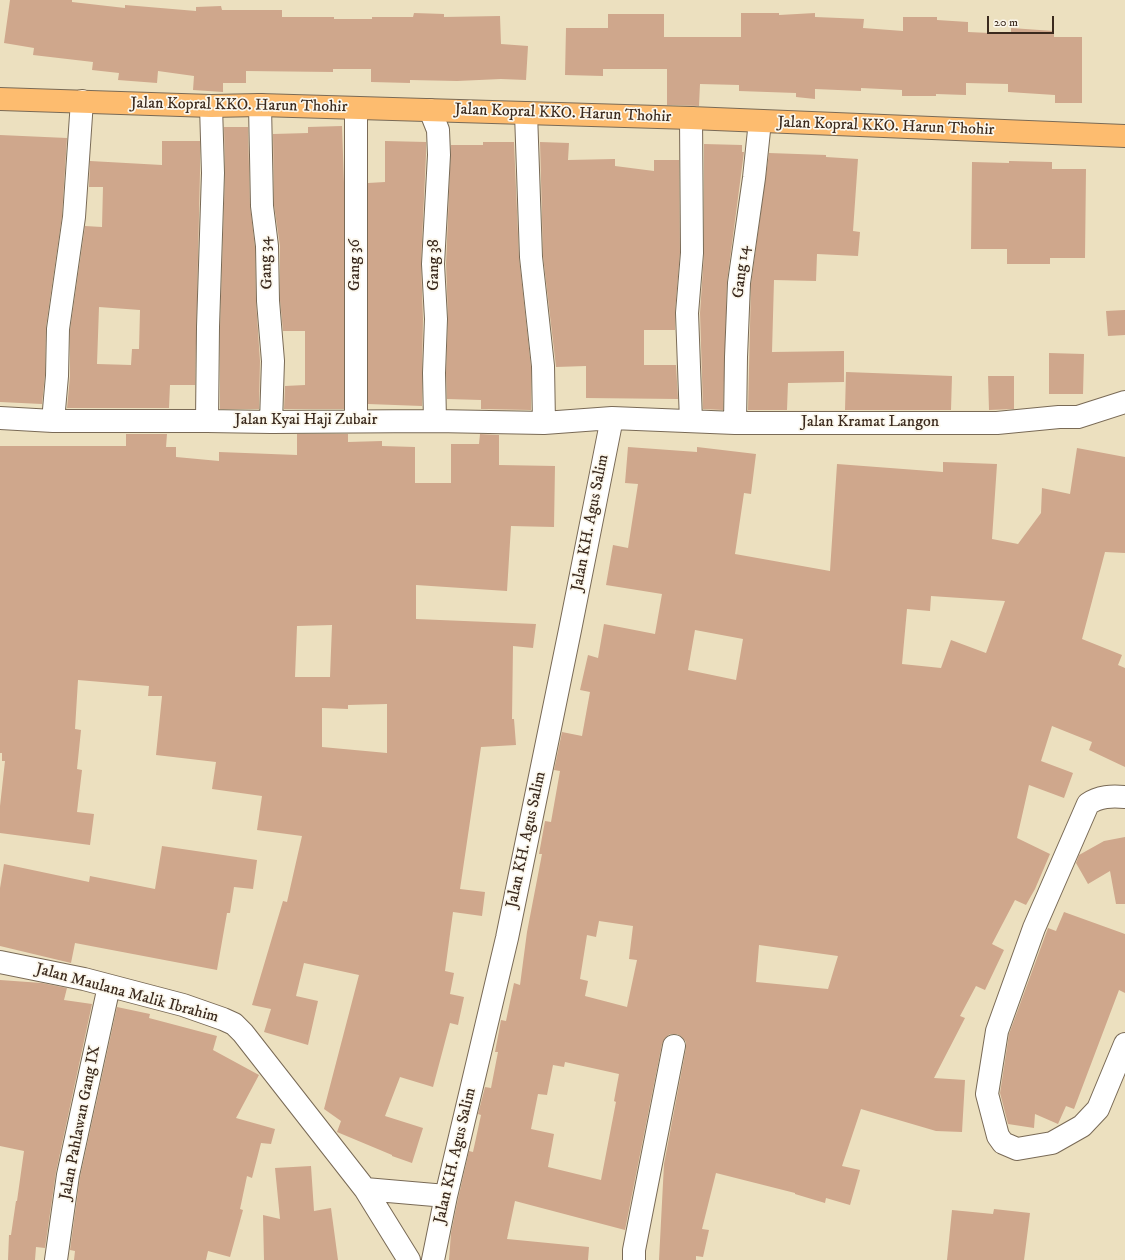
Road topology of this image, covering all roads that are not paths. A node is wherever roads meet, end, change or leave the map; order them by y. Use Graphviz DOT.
graph roads {
  1 [pos="0,99"];
  2 [pos="82,101"];
  3 [pos="260,104"];
  4 [pos="211,106"];
  5 [pos="356,108"];
  6 [pos="430,110"];
  7 [pos="526,113"];
  8 [pos="691,118"];
  9 [pos="760,122"];
  10 [pos="1125,136"];
  11 [pos="1125,402"];
  12 [pos="0,418"];
  13 [pos="612,418"];
  14 [pos="54,421"];
  15 [pos="207,421"];
  16 [pos="356,421"];
  17 [pos="435,421"];
  18 [pos="691,421"];
  19 [pos="271,422"];
  20 [pos="544,423"];
  21 [pos="735,423"];
  22 [pos="1125,797"];
  23 [pos="0,962"];
  24 [pos="109,986"];
  25 [pos="1125,1044"];
  26 [pos="674,1046"];
  27 [pos="365,1189"];
  28 [pos="446,1196"];
  29 [pos="56,1260"];
  30 [pos="409,1260"];
  31 [pos="433,1260"];
  32 [pos="634,1260"];
  1 -- 2 [label="main road, Jalan Kopral KKO. Harun Thohir"];
  2 -- 4 [label="main road, Jalan Kopral KKO. Harun Thohir"];
  2 -- 14 [label="street"];
  3 -- 4 [label="main road, Jalan Kopral KKO. Harun Thohir"];
  3 -- 5 [label="main road, Jalan Kopral KKO. Harun Thohir"];
  3 -- 19 [label="street, Gang 34"];
  4 -- 15 [label="street"];
  5 -- 6 [label="main road, Jalan Kopral KKO. Harun Thohir"];
  5 -- 16 [label="street, Gang 36"];
  6 -- 7 [label="main road, Jalan Kopral KKO. Harun Thohir"];
  6 -- 17 [label="street, Gang 38"];
  7 -- 8 [label="main road, Jalan Kopral KKO. Harun Thohir"];
  7 -- 20 [label="street"];
  8 -- 9 [label="main road, Jalan Kopral KKO. Harun Thohir"];
  8 -- 18 [label="street"];
  9 -- 10 [label="main road, Jalan Kopral KKO. Harun Thohir"];
  9 -- 21 [label="street, Gang 14"];
  11 -- 21 [label="street, Jalan Kramat Langon"];
  12 -- 14 [label="street, Jalan Kyai Haji Zubair"];
  13 -- 18 [label="street, Jalan Kramat Langon"];
  13 -- 20 [label="street, Jalan Kyai Haji Zubair"];
  13 -- 28 [label="street, Jalan KH. Agus Salim"];
  14 -- 15 [label="street, Jalan Kyai Haji Zubair"];
  15 -- 19 [label="street, Jalan Kyai Haji Zubair"];
  16 -- 17 [label="street, Jalan Kyai Haji Zubair"];
  16 -- 19 [label="street, Jalan Kyai Haji Zubair"];
  17 -- 20 [label="street, Jalan Kyai Haji Zubair"];
  18 -- 21 [label="street, Jalan Kramat Langon"];
  22 -- 25 [label="street"];
  23 -- 24 [label="street, Jalan Maulana Malik Ibrahim"];
  24 -- 27 [label="street, Jalan Maulana Malik Ibrahim"];
  24 -- 29 [label="street, Jalan Pahlawan Gang IX"];
  26 -- 32 [label="street"];
  27 -- 28 [label="street"];
  27 -- 30 [label="street, Jalan Maulana Malik Ibrahim"];
  28 -- 31 [label="street, Jalan KH. Agus Salim"];
}
